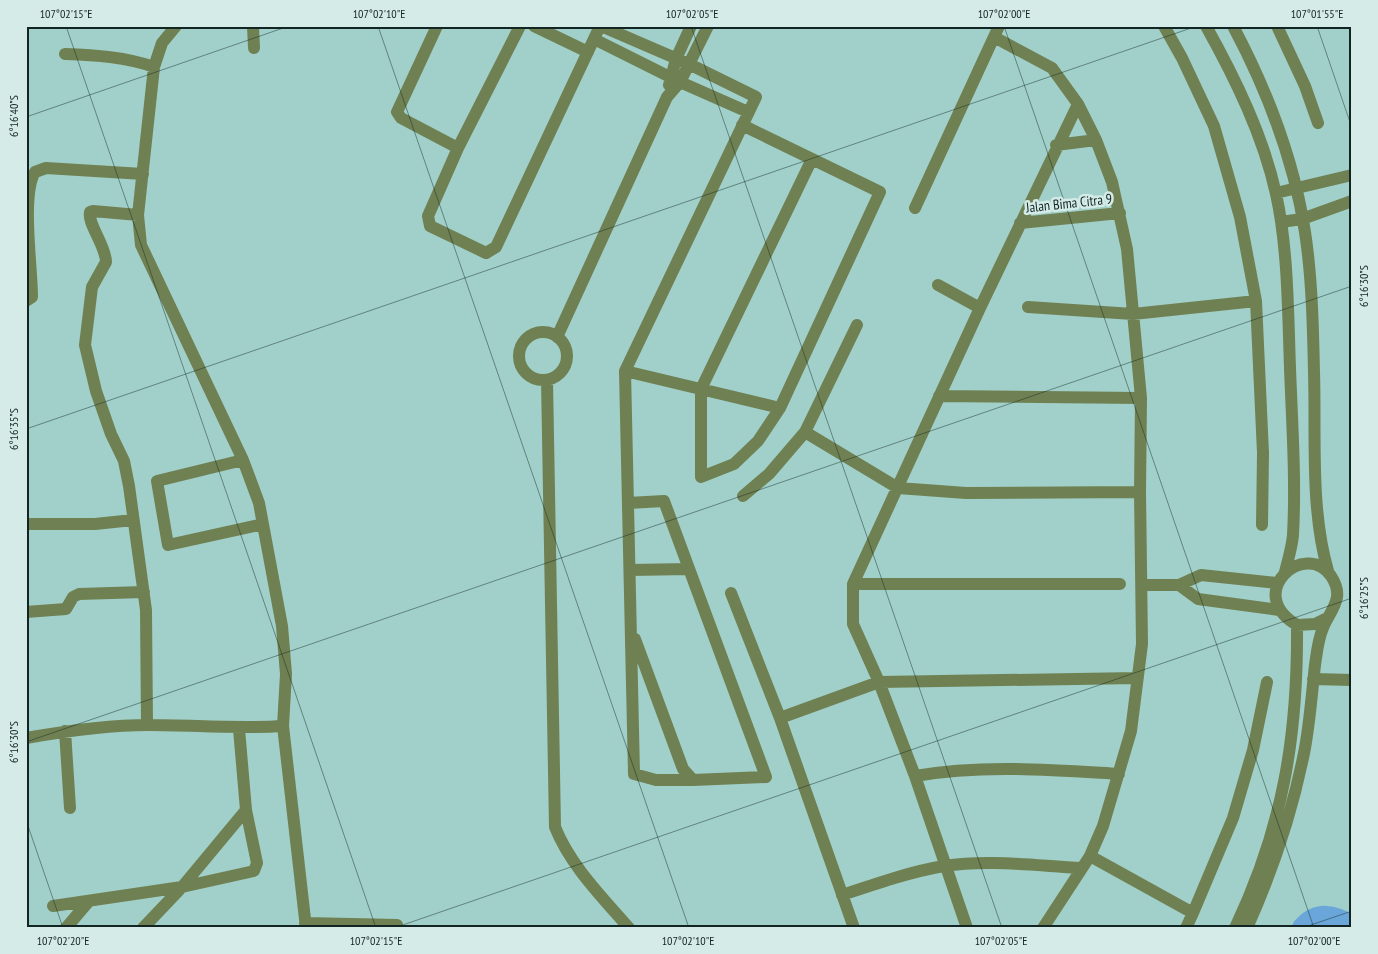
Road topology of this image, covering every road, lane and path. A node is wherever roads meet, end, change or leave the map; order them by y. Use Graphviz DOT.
graph roads {
  1 [pos="176,26"];
  2 [pos="253,26"];
  3 [pos="437,26"];
  4 [pos="520,26"];
  5 [pos="534,26"];
  6 [pos="601,26"];
  7 [pos="691,26"];
  8 [pos="708,26"];
  9 [pos="1164,26"];
  10 [pos="1206,26"];
  11 [pos="1233,26"];
  12 [pos="1277,26"];
  13 [pos="997,32"];
  14 [pos="594,39"];
  15 [pos="254,48"];
  16 [pos="588,52"];
  17 [pos="65,54"];
  18 [pos="676,59"];
  19 [pos="689,64"];
  20 [pos="154,67"];
  21 [pos="675,80"];
  22 [pos="1078,104"];
  23 [pos="748,112"];
  24 [pos="1318,123"];
  25 [pos="742,125"];
  26 [pos="1096,140"];
  27 [pos="1056,145"];
  28 [pos="458,148"];
  29 [pos="812,159"];
  30 [pos="143,174"];
  31 [pos="1352,175"];
  32 [pos="1296,188"];
  33 [pos="1276,193"];
  34 [pos="1352,201"];
  35 [pos="915,208"];
  36 [pos="1120,213"];
  37 [pos="138,214"];
  38 [pos="1302,219"];
  39 [pos="1281,222"];
  40 [pos="1020,224"];
  41 [pos="938,285"];
  42 [pos="26,301"];
  43 [pos="1256,301"];
  44 [pos="1028,307"];
  45 [pos="980,308"];
  46 [pos="1133,314"];
  47 [pos="857,325"];
  48 [pos="558,337"];
  49 [pos="625,370"];
  50 [pos="547,380"];
  51 [pos="701,389"];
  52 [pos="939,396"];
  53 [pos="1141,398"];
  54 [pos="780,408"];
  55 [pos="805,432"];
  56 [pos="243,460"];
  57 [pos="898,488"];
  58 [pos="1140,492"];
  59 [pos="743,496"];
  60 [pos="628,503"];
  61 [pos="133,520"];
  62 [pos="26,524"];
  63 [pos="263,524"];
  64 [pos="1262,525"];
  65 [pos="689,569"];
  66 [pos="630,570"];
  67 [pos="1285,572"];
  68 [pos="1328,572"];
  69 [pos="1277,583"];
  70 [pos="853,584"];
  71 [pos="1120,584"];
  72 [pos="1142,585"];
  73 [pos="1179,586"];
  74 [pos="144,592"];
  75 [pos="731,593"];
  76 [pos="1279,610"];
  77 [pos="26,612"];
  78 [pos="1327,618"];
  79 [pos="1297,625"];
  80 [pos="631,628"];
  81 [pos="1137,678"];
  82 [pos="1314,678"];
  83 [pos="1352,680"];
  84 [pos="879,682"];
  85 [pos="1267,682"];
  86 [pos="780,718"];
  87 [pos="147,725"];
  88 [pos="283,726"];
  89 [pos="239,729"];
  90 [pos="65,731"];
  91 [pos="26,738"];
  92 [pos="1119,774"];
  93 [pos="915,776"];
  94 [pos="693,780"];
  95 [pos="70,808"];
  96 [pos="246,810"];
  97 [pos="1090,856"];
  98 [pos="945,866"];
  99 [pos="1082,868"];
  100 [pos="182,887"];
  101 [pos="842,896"];
  102 [pos="88,901"];
  103 [pos="53,906"];
  104 [pos="1193,913"];
  105 [pos="306,925"];
  106 [pos="397,925"];
  107 [pos="66,928"];
  108 [pos="144,928"];
  109 [pos="629,928"];
  110 [pos="854,928"];
  111 [pos="966,928"];
  112 [pos="1043,928"];
  113 [pos="1186,928"];
  114 [pos="1235,928"];
  115 [pos="1247,928"];
  1 -- 20 [label="street"];
  2 -- 15 [label="street"];
  3 -- 28 [label="street"];
  4 -- 28 [label="street"];
  5 -- 16 [label="street"];
  6 -- 14 [label="street"];
  6 -- 18 [label="street"];
  7 -- 18 [label="street"];
  8 -- 19 [label="street"];
  9 -- 43 [label="street"];
  10 -- 33 [label="street"];
  11 -- 32 [label="street"];
  12 -- 24 [label="street"];
  13 -- 22 [label="street"];
  13 -- 35 [label="street"];
  14 -- 16 [label="street"];
  14 -- 21 [label="street"];
  16 -- 28 [label="street"];
  17 -- 20 [label="street"];
  18 -- 19 [label="street"];
  18 -- 21 [label="street"];
  19 -- 21 [label="street"];
  19 -- 23 [label="street"];
  20 -- 30 [label="street"];
  21 -- 23 [label="street"];
  21 -- 48 [label="street"];
  22 -- 26 [label="street"];
  22 -- 27 [label="street"];
  23 -- 25 [label="street"];
  25 -- 29 [label="street"];
  25 -- 49 [label="street"];
  26 -- 27 [label="street"];
  26 -- 36 [label="street"];
  27 -- 40 [label="street"];
  29 -- 51 [label="street"];
  29 -- 54 [label="street"];
  30 -- 37 [label="street"];
  30 -- 42 [label="street"];
  31 -- 32 [label="street"];
  32 -- 33 [label="street"];
  32 -- 38 [label="street"];
  33 -- 39 [label="street"];
  34 -- 38 [label="street"];
  36 -- 40 [label="street, Jalan Bima Citra 9"];
  36 -- 46 [label="street"];
  37 -- 56 [label="street"];
  37 -- 61 [label="street"];
  38 -- 39 [label="street"];
  38 -- 68 [label="street"];
  39 -- 67 [label="street"];
  40 -- 45 [label="street"];
  41 -- 45 [label="street"];
  43 -- 46 [label="street"];
  43 -- 64 [label="street"];
  44 -- 46 [label="street"];
  45 -- 52 [label="street"];
  46 -- 53 [label="street"];
  47 -- 55 [label="street"];
  48 -- 50 [label="street"];
  48 -- 50 [label="street"];
  49 -- 51 [label="street"];
  49 -- 60 [label="street"];
  50 -- 109 [label="street"];
  51 -- 54 [label="street"];
  51 -- 54 [label="street"];
  52 -- 53 [label="street"];
  52 -- 57 [label="street"];
  53 -- 58 [label="street"];
  55 -- 57 [label="street"];
  55 -- 59 [label="street"];
  56 -- 63 [label="street"];
  56 -- 63 [label="street"];
  57 -- 58 [label="street"];
  57 -- 70 [label="street"];
  58 -- 72 [label="street"];
  60 -- 65 [label="street"];
  60 -- 66 [label="street"];
  61 -- 62 [label="street"];
  61 -- 74 [label="street"];
  63 -- 88 [label="street"];
  65 -- 66 [label="street"];
  65 -- 94 [label="street"];
  66 -- 80 [label="street"];
  67 -- 68 [label="street"];
  67 -- 69 [label="street"];
  68 -- 78 [label="street"];
  69 -- 73 [label="street"];
  69 -- 76 [label="street"];
  70 -- 71 [label="street"];
  70 -- 84 [label="street"];
  72 -- 73 [label="street"];
  72 -- 81 [label="street"];
  73 -- 76 [label="street"];
  74 -- 77 [label="street"];
  74 -- 87 [label="street"];
  75 -- 86 [label="street"];
  76 -- 79 [label="street"];
  78 -- 79 [label="street"];
  78 -- 82 [label="street"];
  79 -- 114 [label="street"];
  80 -- 94 [label="street"];
  80 -- 94 [label="street"];
  81 -- 84 [label="street"];
  81 -- 92 [label="street"];
  82 -- 83 [label="street"];
  82 -- 115 [label="street"];
  84 -- 86 [label="street"];
  84 -- 93 [label="street"];
  85 -- 104 [label="street"];
  86 -- 101 [label="street"];
  87 -- 89 [label="street"];
  87 -- 90 [label="street"];
  88 -- 89 [label="street"];
  88 -- 105 [label="street"];
  89 -- 96 [label="street"];
  90 -- 91 [label="street"];
  90 -- 95 [label="street"];
  92 -- 93 [label="street"];
  92 -- 97 [label="street"];
  93 -- 98 [label="street"];
  96 -- 100 [label="street"];
  96 -- 100 [label="street"];
  97 -- 99 [label="street"];
  97 -- 104 [label="street"];
  98 -- 99 [label="street"];
  98 -- 101 [label="street"];
  98 -- 111 [label="street"];
  99 -- 112 [label="street"];
  100 -- 102 [label="street"];
  100 -- 108 [label="street"];
  101 -- 110 [label="street"];
  102 -- 103 [label="street"];
  102 -- 107 [label="street"];
  104 -- 113 [label="street"];
  105 -- 106 [label="street"];
}
